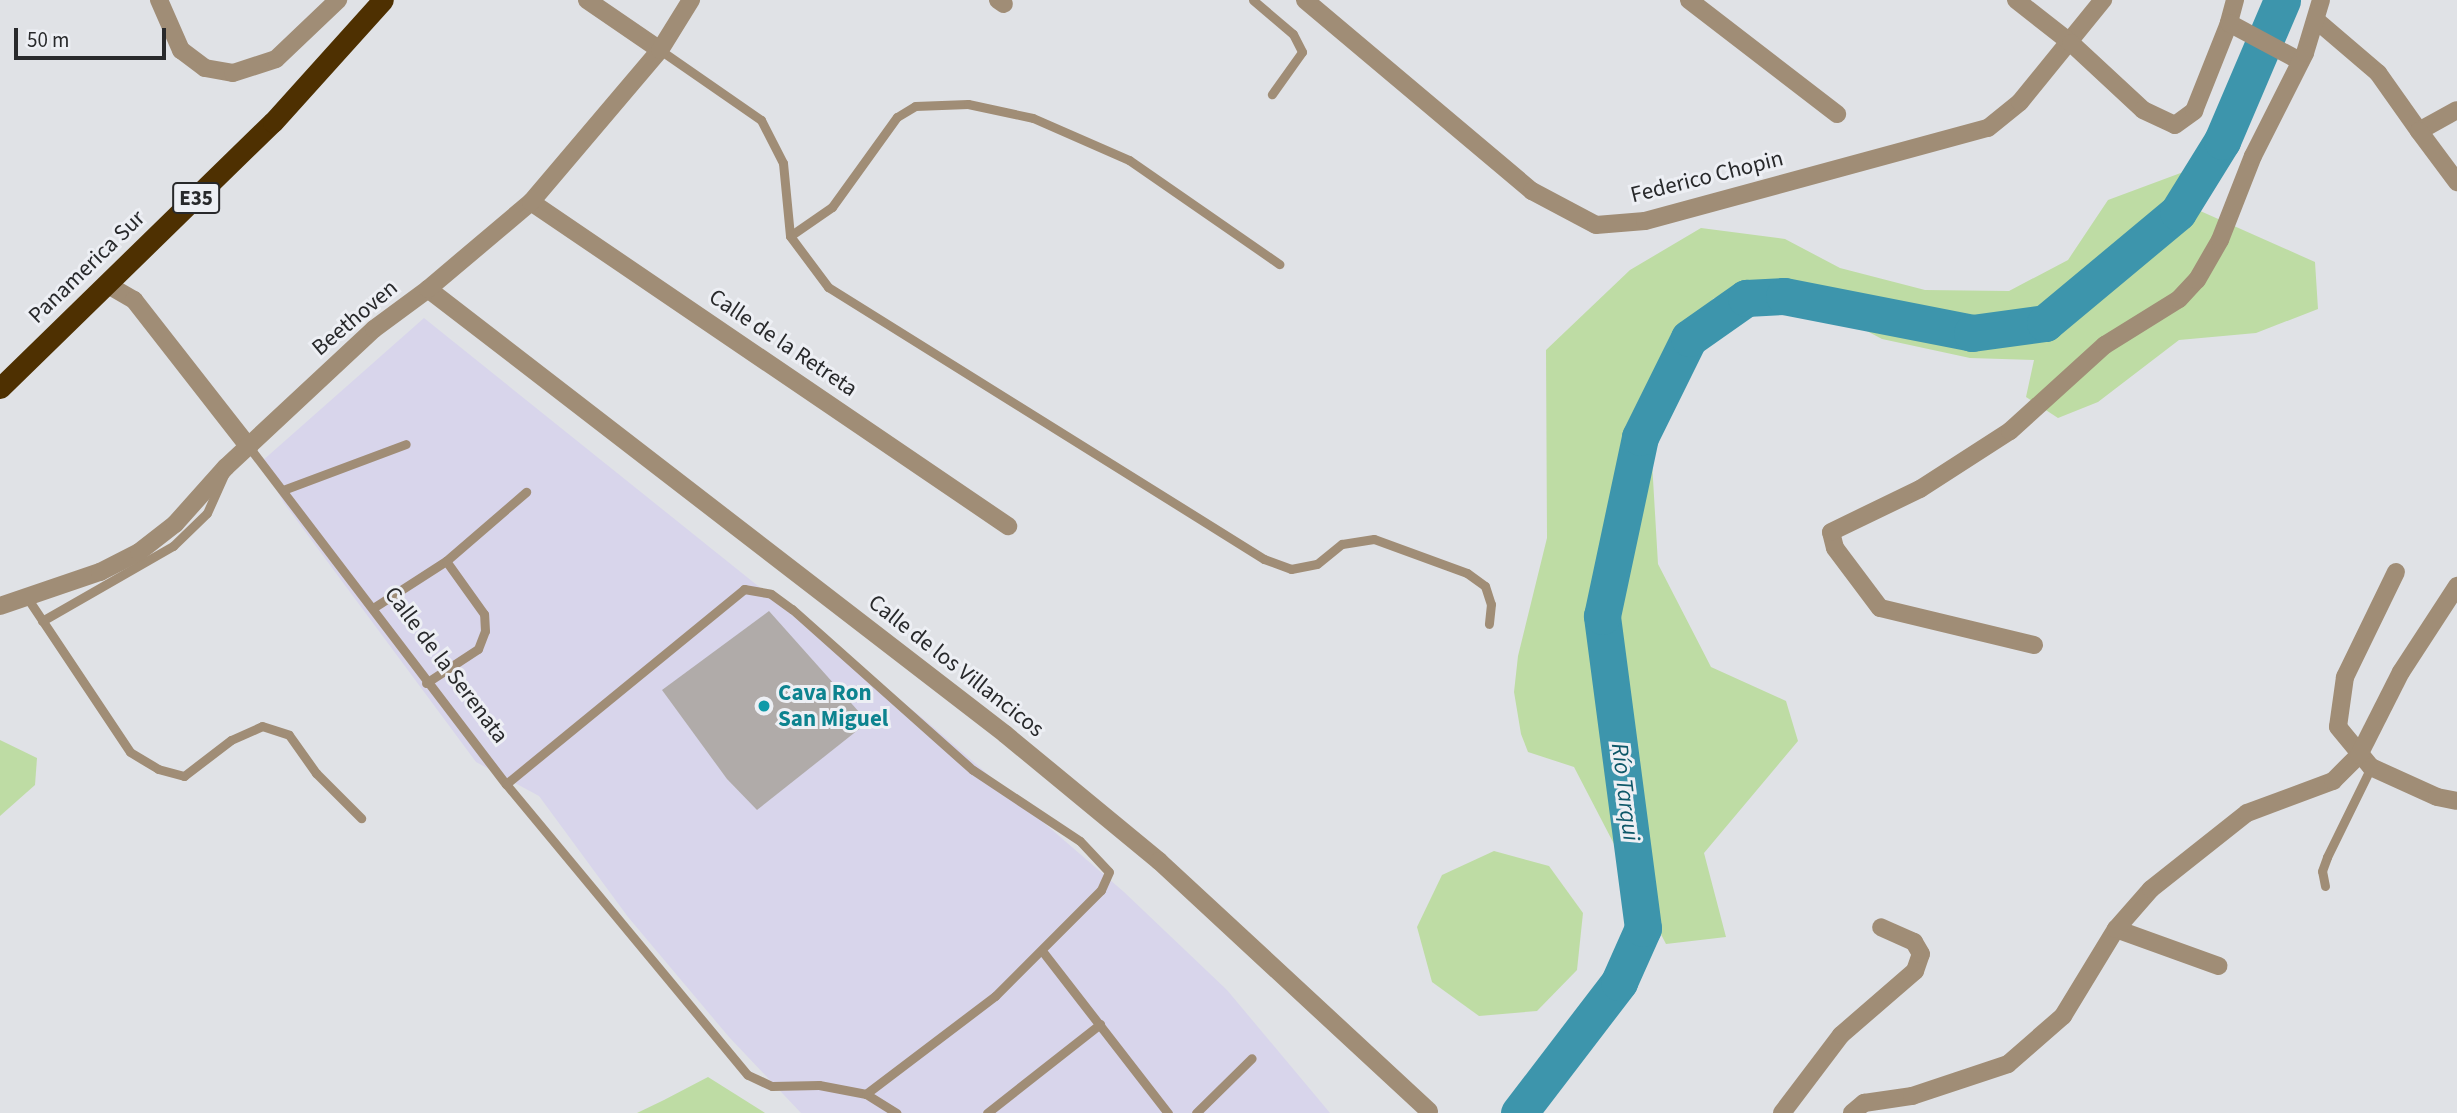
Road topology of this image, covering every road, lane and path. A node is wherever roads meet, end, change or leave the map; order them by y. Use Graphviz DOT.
graph roads {
  1 [pos="159,0"];
  2 [pos="338,0"];
  3 [pos="383,0"];
  4 [pos="587,0"];
  5 [pos="691,0"];
  6 [pos="1253,0"];
  7 [pos="1305,0"];
  8 [pos="1689,0"];
  9 [pos="2016,0"];
  10 [pos="2103,0"];
  11 [pos="2235,0"];
  12 [pos="2321,0"];
  13 [pos="2316,20"];
  14 [pos="2233,26"];
  15 [pos="2071,43"];
  16 [pos="660,50"];
  17 [pos="2293,57"];
  18 [pos="1272,94"];
  19 [pos="2457,110"];
  20 [pos="1837,114"];
  21 [pos="2419,131"];
  22 [pos="2457,181"];
  23 [pos="531,202"];
  24 [pos="790,236"];
  25 [pos="1279,264"];
  26 [pos="108,285"];
  27 [pos="428,289"];
  28 [pos="0,388"];
  29 [pos="406,444"];
  30 [pos="249,447"];
  31 [pos="226,467"];
  32 [pos="283,491"];
  33 [pos="526,492"];
  34 [pos="1008,526"];
  35 [pos="446,561"];
  36 [pos="2396,572"];
  37 [pos="2457,586"];
  38 [pos="26,596"];
  39 [pos="0,606"];
  40 [pos="373,608"];
  41 [pos="42,621"];
  42 [pos="1489,624"];
  43 [pos="2034,645"];
  44 [pos="426,683"];
  45 [pos="2365,761"];
  46 [pos="506,784"];
  47 [pos="2457,801"];
  48 [pos="361,818"];
  49 [pos="2325,887"];
  50 [pos="1881,927"];
  51 [pos="2116,929"];
  52 [pos="1043,952"];
  53 [pos="2219,965"];
  54 [pos="1100,1024"];
  55 [pos="1252,1058"];
  56 [pos="866,1094"];
  57 [pos="1429,1111"];
  58 [pos="896,1113"];
  59 [pos="987,1113"];
  60 [pos="1168,1113"];
  61 [pos="1196,1113"];
  62 [pos="1782,1113"];
  63 [pos="1852,1113"];
  1 -- 2 [label="street"];
  3 -- 26 [label="highway, Panamerica Sur / E35"];
  4 -- 16 [label="street"];
  5 -- 16 [label="street, Beethoven"];
  6 -- 18 [label="lane"];
  7 -- 15 [label="street, Federico Chopin"];
  8 -- 20 [label="street"];
  9 -- 15 [label="street"];
  10 -- 15 [label="street, Federico Chopin"];
  11 -- 14 [label="street"];
  12 -- 13 [label="street"];
  13 -- 17 [label="street"];
  13 -- 21 [label="street"];
  14 -- 15 [label="street"];
  14 -- 17 [label="street"];
  16 -- 23 [label="street, Beethoven"];
  16 -- 24 [label="lane"];
  17 -- 43 [label="street"];
  19 -- 21 [label="street"];
  21 -- 22 [label="street"];
  23 -- 27 [label="street, Beethoven"];
  23 -- 34 [label="street, Calle de la Retreta"];
  24 -- 25 [label="lane"];
  24 -- 42 [label="lane"];
  26 -- 28 [label="highway, Panamerica Sur / E35"];
  26 -- 30 [label="street, Calle de la Serenata"];
  27 -- 30 [label="street, Beethoven"];
  27 -- 57 [label="street, Calle de los Villancicos"];
  29 -- 32 [label="lane"];
  30 -- 31 [label="street, Beethoven"];
  30 -- 32 [label="lane, Calle de la Serenata"];
  31 -- 38 [label="street, Beethoven"];
  31 -- 41 [label="lane"];
  32 -- 40 [label="lane, Calle de la Serenata"];
  33 -- 35 [label="lane"];
  35 -- 40 [label="lane"];
  35 -- 44 [label="lane"];
  36 -- 45 [label="street"];
  37 -- 45 [label="street"];
  38 -- 39 [label="street, Beethoven"];
  38 -- 41 [label="lane"];
  40 -- 44 [label="lane, Calle de la Serenata"];
  41 -- 48 [label="lane"];
  44 -- 46 [label="lane, Calle de la Serenata"];
  45 -- 47 [label="street"];
  45 -- 49 [label="lane"];
  45 -- 51 [label="street"];
  46 -- 52 [label="lane"];
  46 -- 56 [label="lane, Calle de la Serenata"];
  50 -- 62 [label="street"];
  51 -- 53 [label="street"];
  51 -- 63 [label="street"];
  52 -- 54 [label="lane"];
  52 -- 56 [label="lane"];
  54 -- 59 [label="lane"];
  54 -- 60 [label="lane"];
  55 -- 61 [label="lane"];
  56 -- 58 [label="lane"];
}
